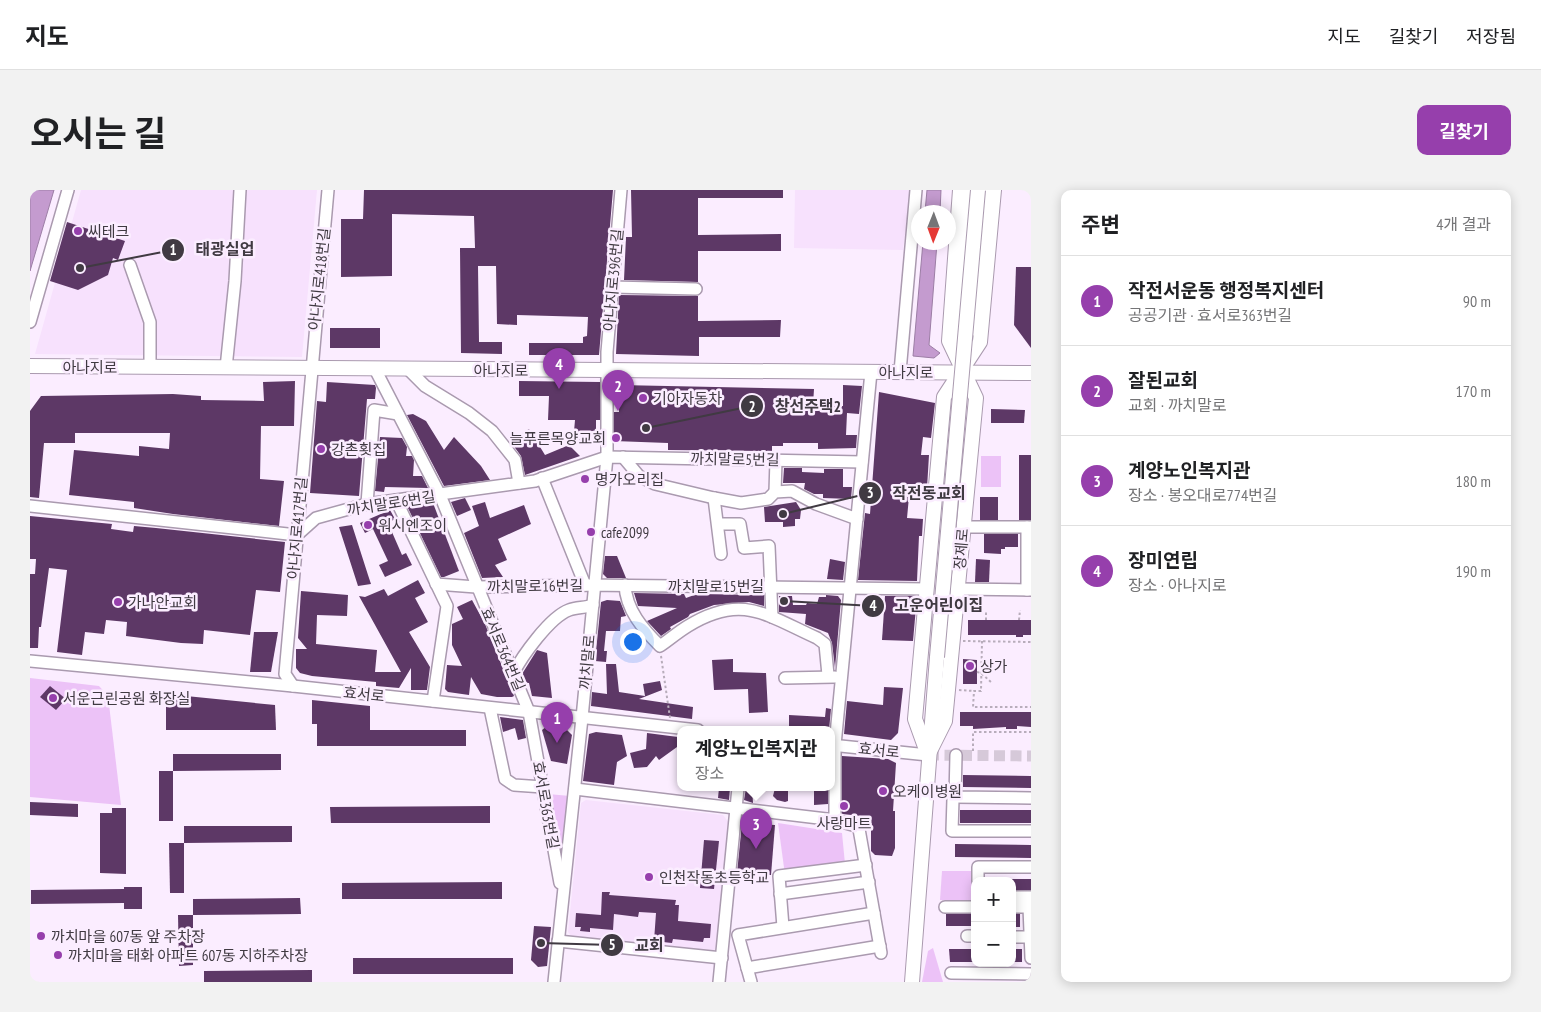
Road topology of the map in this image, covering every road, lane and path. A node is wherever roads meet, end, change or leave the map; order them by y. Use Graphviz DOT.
graph roads {
  1 [pos="68,190"];
  2 [pos="240,190"];
  3 [pos="328,190"];
  4 [pos="621,190"];
  5 [pos="916,190"];
  6 [pos="960,190"];
  7 [pos="969,190"];
  8 [pos="978,190"];
  9 [pos="986,190"];
  10 [pos="994,190"];
  11 [pos="130,265"];
  12 [pos="612,287"];
  13 [pos="696,290"];
  14 [pos="30,322"];
  15 [pos="30,366"];
  16 [pos="150,367"];
  17 [pos="226,368"];
  18 [pos="310,368"];
  19 [pos="375,369"];
  20 [pos="408,369"];
  21 [pos="607,370"];
  22 [pos="871,372"];
  23 [pos="900,372"];
  24 [pos="962,372"];
  25 [pos="1031,373"];
  26 [pos="398,414"];
  27 [pos="607,457"];
  28 [pos="623,457"];
  29 [pos="776,460"];
  30 [pos="862,462"];
  31 [pos="542,478"];
  32 [pos="519,483"];
  33 [pos="774,492"];
  34 [pos="440,495"];
  35 [pos="714,498"];
  36 [pos="396,500"];
  37 [pos="367,504"];
  38 [pos="30,506"];
  39 [pos="857,519"];
  40 [pos="719,524"];
  41 [pos="963,527"];
  42 [pos="1029,527"];
  43 [pos="296,535"];
  44 [pos="743,543"];
  45 [pos="436,584"];
  46 [pos="590,585"];
  47 [pos="476,586"];
  48 [pos="625,586"];
  49 [pos="772,586"];
  50 [pos="850,588"];
  51 [pos="927,589"];
  52 [pos="958,590"];
  53 [pos="1029,590"];
  54 [pos="592,605"];
  55 [pos="986,610"];
  56 [pos="1020,610"];
  57 [pos="772,617"];
  58 [pos="986,620"];
  59 [pos="1019,620"];
  60 [pos="987,637"];
  61 [pos="1019,637"];
  62 [pos="953,641"];
  63 [pos="982,641"];
  64 [pos="986,641"];
  65 [pos="1019,642"];
  66 [pos="1031,642"];
  67 [pos="660,646"];
  68 [pos="30,661"];
  69 [pos="993,667"];
  70 [pos="977,672"];
  71 [pos="981,673"];
  72 [pos="513,674"];
  73 [pos="828,675"];
  74 [pos="785,678"];
  75 [pos="841,678"];
  76 [pos="992,683"];
  77 [pos="293,686"];
  78 [pos="956,690"];
  79 [pos="974,690"];
  80 [pos="433,701"];
  81 [pos="979,707"];
  82 [pos="1011,707"];
  83 [pos="1031,707"];
  84 [pos="490,708"];
  85 [pos="529,712"];
  86 [pos="979,712"];
  87 [pos="1011,712"];
  88 [pos="582,718"];
  89 [pos="671,727"];
  90 [pos="677,728"];
  91 [pos="835,728"];
  92 [pos="1031,732"];
  93 [pos="835,745"];
  94 [pos="973,750"];
  95 [pos="928,755"];
  96 [pos="956,755"];
  97 [pos="543,786"];
  98 [pos="575,789"];
  99 [pos="738,791"];
  100 [pos="834,791"];
  101 [pos="955,797"];
  102 [pos="1031,798"];
  103 [pos="736,808"];
  104 [pos="835,820"];
  105 [pos="1031,831"];
  106 [pos="866,865"];
  107 [pos="1031,867"];
  108 [pos="978,877"];
  109 [pos="869,882"];
  110 [pos="780,894"];
  111 [pos="563,897"];
  112 [pos="1016,899"];
  113 [pos="1030,904"];
  114 [pos="1016,906"];
  115 [pos="945,907"];
  116 [pos="971,907"];
  117 [pos="874,912"];
  118 [pos="783,928"];
  119 [pos="1016,937"];
  120 [pos="1031,937"];
  121 [pos="558,941"];
  122 [pos="722,958"];
  123 [pos="1031,958"];
  124 [pos="747,968"];
  125 [pos="951,973"];
  126 [pos="1031,974"];
  127 [pos="554,982"];
  128 [pos="719,982"];
  129 [pos="751,982"];
  130 [pos="912,982"];
  1 -- 14 [label="street"];
  2 -- 17 [label="street"];
  3 -- 18 [label="street, 아나지로418번길"];
  4 -- 12 [label="street, 아나지로396번길"];
  5 -- 23 [label="street"];
  6 -- 24 [label="main road, 장제로"];
  7 -- 24 [label="street"];
  8 -- 95 [label="main road, 장제로, bridge"];
  9 -- 24 [label="street"];
  10 -- 24 [label="main road, 장제로"];
  11 -- 16 [label="street"];
  12 -- 13 [label="street"];
  12 -- 21 [label="street, 아나지로396번길"];
  15 -- 16 [label="main road, 아나지로"];
  16 -- 17 [label="main road, 아나지로"];
  17 -- 18 [label="main road, 아나지로"];
  18 -- 19 [label="main road, 아나지로"];
  18 -- 43 [label="street, 아나지로417번길"];
  19 -- 20 [label="main road, 아나지로"];
  19 -- 26 [label="street, 효서로364번길"];
  20 -- 21 [label="main road, 아나지로"];
  20 -- 32 [label="street"];
  21 -- 22 [label="main road, 아나지로"];
  21 -- 27 [label="street, 까치말로"];
  22 -- 23 [label="main road, 아나지로"];
  22 -- 30 [label="street"];
  23 -- 24 [label="main road, 아나지로"];
  24 -- 25 [label="main road, 아나지로"];
  24 -- 41 [label="main road, 장제로"];
  24 -- 51 [label="main road, 장제로"];
  26 -- 34 [label="street, 효서로364번길"];
  26 -- 37 [label="street"];
  27 -- 28 [label="street, 까치말로5번길"];
  27 -- 31 [label="street, 까치말로6번길"];
  27 -- 46 [label="street, 까치말로"];
  28 -- 29 [label="street, 까치말로5번길"];
  28 -- 35 [label="street"];
  29 -- 30 [label="street, 까치말로5번길"];
  29 -- 33 [label="street"];
  30 -- 39 [label="street"];
  31 -- 32 [label="street, 까치말로6번길"];
  31 -- 46 [label="street"];
  32 -- 34 [label="street, 까치말로6번길"];
  33 -- 35 [label="street"];
  33 -- 39 [label="street"];
  34 -- 36 [label="street, 까치말로6번길"];
  34 -- 47 [label="street, 효서로364번길"];
  35 -- 40 [label="street"];
  36 -- 37 [label="street, 까치말로6번길"];
  36 -- 45 [label="street"];
  37 -- 43 [label="street, 까치말로6번길"];
  38 -- 43 [label="street"];
  39 -- 50 [label="street"];
  40 -- 44 [label="street"];
  40 -- 44 [label="street"];
  41 -- 42 [label="street"];
  41 -- 52 [label="main road, 장제로"];
  42 -- 53 [label="street"];
  43 -- 77 [label="street, 아나지로417번길"];
  44 -- 49 [label="street"];
  45 -- 47 [label="street, 까치말로16번길"];
  45 -- 80 [label="street"];
  46 -- 47 [label="street, 까치말로16번길"];
  46 -- 48 [label="street, 까치말로15번길"];
  46 -- 54 [label="street, 까치말로"];
  47 -- 72 [label="street, 효서로364번길"];
  48 -- 49 [label="street, 까치말로15번길"];
  48 -- 67 [label="street"];
  49 -- 50 [label="street, 까치말로15번길"];
  49 -- 57 [label="street"];
  50 -- 51 [label="street, 까치말로15번길"];
  50 -- 75 [label="street"];
  51 -- 95 [label="main road, 장제로"];
  52 -- 53 [label="street"];
  52 -- 62 [label="main road, 장제로"];
  54 -- 72 [label="street"];
  54 -- 88 [label="street, 까치말로"];
  55 -- 58 [label="path"];
  56 -- 59 [label="path"];
  57 -- 67 [label="street"];
  57 -- 73 [label="street"];
  60 -- 64 [label="path"];
  61 -- 65 [label="path"];
  62 -- 63 [label="path"];
  62 -- 95 [label="main road, 장제로"];
  63 -- 64 [label="path"];
  63 -- 71 [label="path"];
  64 -- 65 [label="path"];
  65 -- 66 [label="path"];
  67 -- 89 [label="path"];
  68 -- 77 [label="street, 효서로"];
  69 -- 71 [label="path"];
  70 -- 71 [label="path"];
  71 -- 76 [label="path"];
  71 -- 79 [label="path"];
  72 -- 85 [label="street, 효서로364번길"];
  73 -- 74 [label="street"];
  73 -- 75 [label="street"];
  75 -- 91 [label="street"];
  77 -- 80 [label="street, 효서로"];
  78 -- 79 [label="path"];
  79 -- 81 [label="path"];
  80 -- 84 [label="street, 효서로"];
  81 -- 82 [label="path"];
  81 -- 86 [label="path"];
  82 -- 83 [label="path"];
  82 -- 87 [label="path"];
  84 -- 85 [label="street, 효서로"];
  84 -- 97 [label="street"];
  85 -- 88 [label="street, 효서로"];
  85 -- 97 [label="street, 효서로363번길"];
  88 -- 89 [label="street, 효서로"];
  88 -- 98 [label="street, 까치말로"];
  89 -- 90 [label="street, 효서로"];
  92 -- 94 [label="path"];
  93 -- 95 [label="street, 효서로"];
  95 -- 130 [label="main road, 장제로"];
  96 -- 101 [label="street"];
  97 -- 111 [label="street, 효서로363번길"];
  98 -- 103 [label="street"];
  98 -- 111 [label="street, 까치말로"];
  99 -- 103 [label="street"];
  100 -- 104 [label="street"];
  101 -- 102 [label="street"];
  101 -- 105 [label="street"];
  103 -- 104 [label="street"];
  103 -- 122 [label="street"];
  104 -- 106 [label="street"];
  106 -- 109 [label="street"];
  106 -- 110 [label="street"];
  107 -- 108 [label="street"];
  109 -- 110 [label="street"];
  109 -- 117 [label="street"];
  110 -- 118 [label="street"];
  111 -- 121 [label="street, 까치말로"];
  112 -- 113 [label="street"];
  113 -- 114 [label="street"];
  113 -- 120 [label="street"];
  115 -- 116 [label="street"];
  117 -- 118 [label="street"];
  117 -- 124 [label="street"];
  118 -- 124 [label="street"];
  119 -- 120 [label="street"];
  120 -- 123 [label="street"];
  121 -- 122 [label="street"];
  121 -- 127 [label="street, 까치말로"];
  122 -- 128 [label="street"];
  124 -- 129 [label="street"];
  125 -- 126 [label="street"];
}
